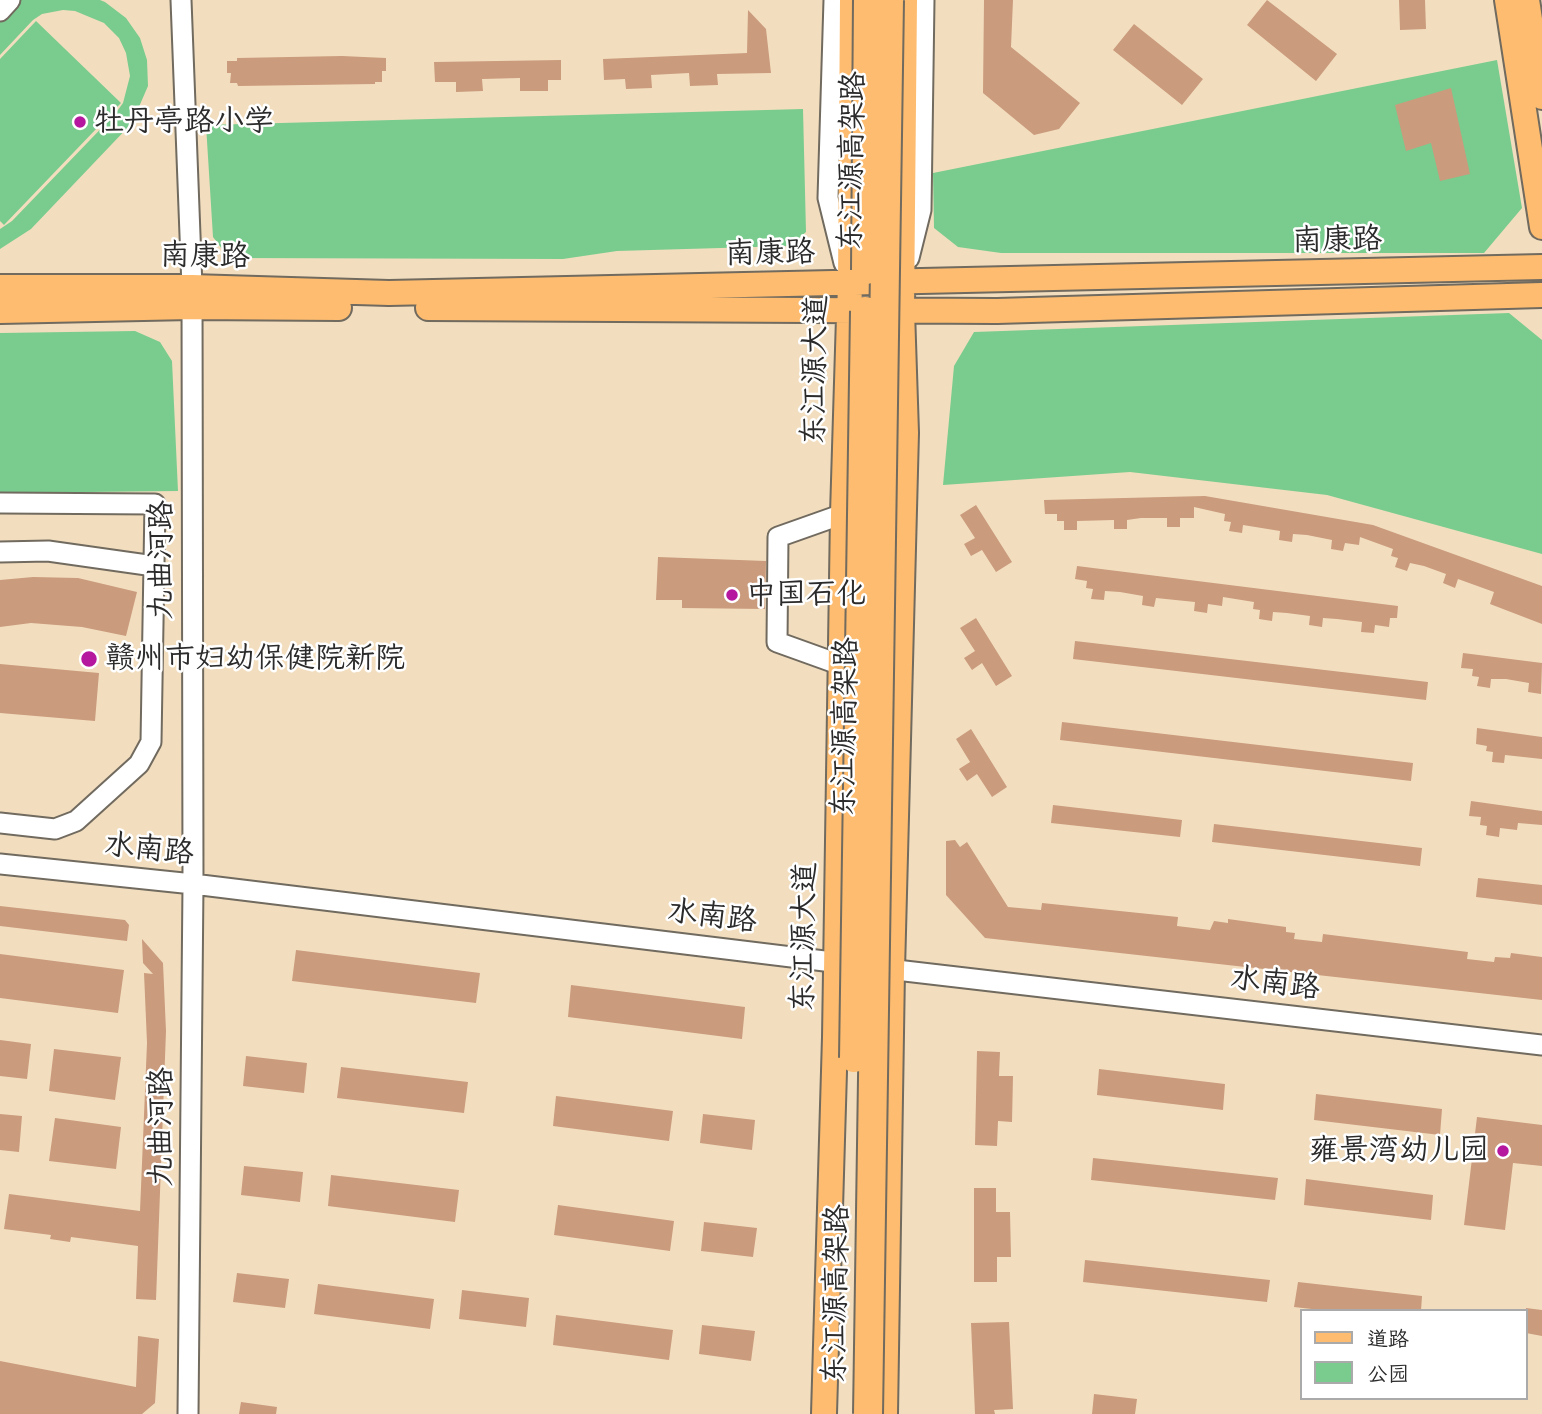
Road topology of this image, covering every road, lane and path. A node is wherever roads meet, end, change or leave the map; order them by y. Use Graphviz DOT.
graph roads {
  1 [pos="10,0"];
  2 [pos="181,0"];
  3 [pos="834,0"];
  4 [pos="852,0"];
  5 [pos="868,0"];
  6 [pos="889,0"];
  7 [pos="905,0"];
  8 [pos="924,0"];
  9 [pos="1507,0"];
  10 [pos="1527,0"];
  11 [pos="0,11"];
  12 [pos="1542,97"];
  13 [pos="1542,227"];
  14 [pos="1542,267"];
  15 [pos="903,283"];
  16 [pos="850,284"];
  17 [pos="0,287"];
  18 [pos="1542,295"];
  19 [pos="191,297"];
  20 [pos="0,311"];
  21 [pos="849,311"];
  22 [pos="902,311"];
  23 [pos="0,503"];
  24 [pos="843,514"];
  25 [pos="0,552"];
  26 [pos="153,565"];
  27 [pos="841,665"];
  28 [pos="0,823"];
  29 [pos="0,864"];
  30 [pos="193,884"];
  31 [pos="836,962"];
  32 [pos="892,970"];
  33 [pos="1542,1045"];
  34 [pos="188,1414"];
  35 [pos="824,1414"];
  36 [pos="849,1414"];
  37 [pos="868,1414"];
  38 [pos="885,1414"];
  1 -- 11 [label="street"];
  2 -- 19 [label="street, 九曲河路"];
  3 -- 16 [label="street"];
  4 -- 16 [label="main road, 东江源大道"];
  5 -- 36 [label="highway, 东江源高架路, bridge"];
  6 -- 37 [label="highway, 东江源高架路, bridge"];
  7 -- 15 [label="main road"];
  8 -- 15 [label="street"];
  9 -- 13 [label="main road"];
  10 -- 12 [label="main road"];
  14 -- 15 [label="main road, 南康路"];
  15 -- 16 [label="main road, 南康路"];
  15 -- 22 [label="main road"];
  16 -- 19 [label="main road, 南康路"];
  16 -- 21 [label="main road, 东江源大道"];
  17 -- 19 [label="main road, 南康路"];
  18 -- 22 [label="main road, 南康路"];
  19 -- 20 [label="main road, 南康路"];
  19 -- 21 [label="main road, 南康路"];
  19 -- 30 [label="street, 九曲河路"];
  21 -- 22 [label="main road, 南康路"];
  21 -- 24 [label="main road, 东江源大道"];
  22 -- 32 [label="main road"];
  23 -- 26 [label="street"];
  24 -- 27 [label="main road, 东江源大道"];
  24 -- 27 [label="street"];
  25 -- 26 [label="street"];
  26 -- 28 [label="street"];
  27 -- 31 [label="main road, 东江源大道"];
  29 -- 30 [label="street, 水南路"];
  30 -- 31 [label="street, 水南路"];
  30 -- 34 [label="street, 九曲河路"];
  31 -- 32 [label="street, 水南路"];
  31 -- 35 [label="main road, 东江源大道"];
  32 -- 33 [label="street, 水南路"];
  32 -- 38 [label="main road"];
}
